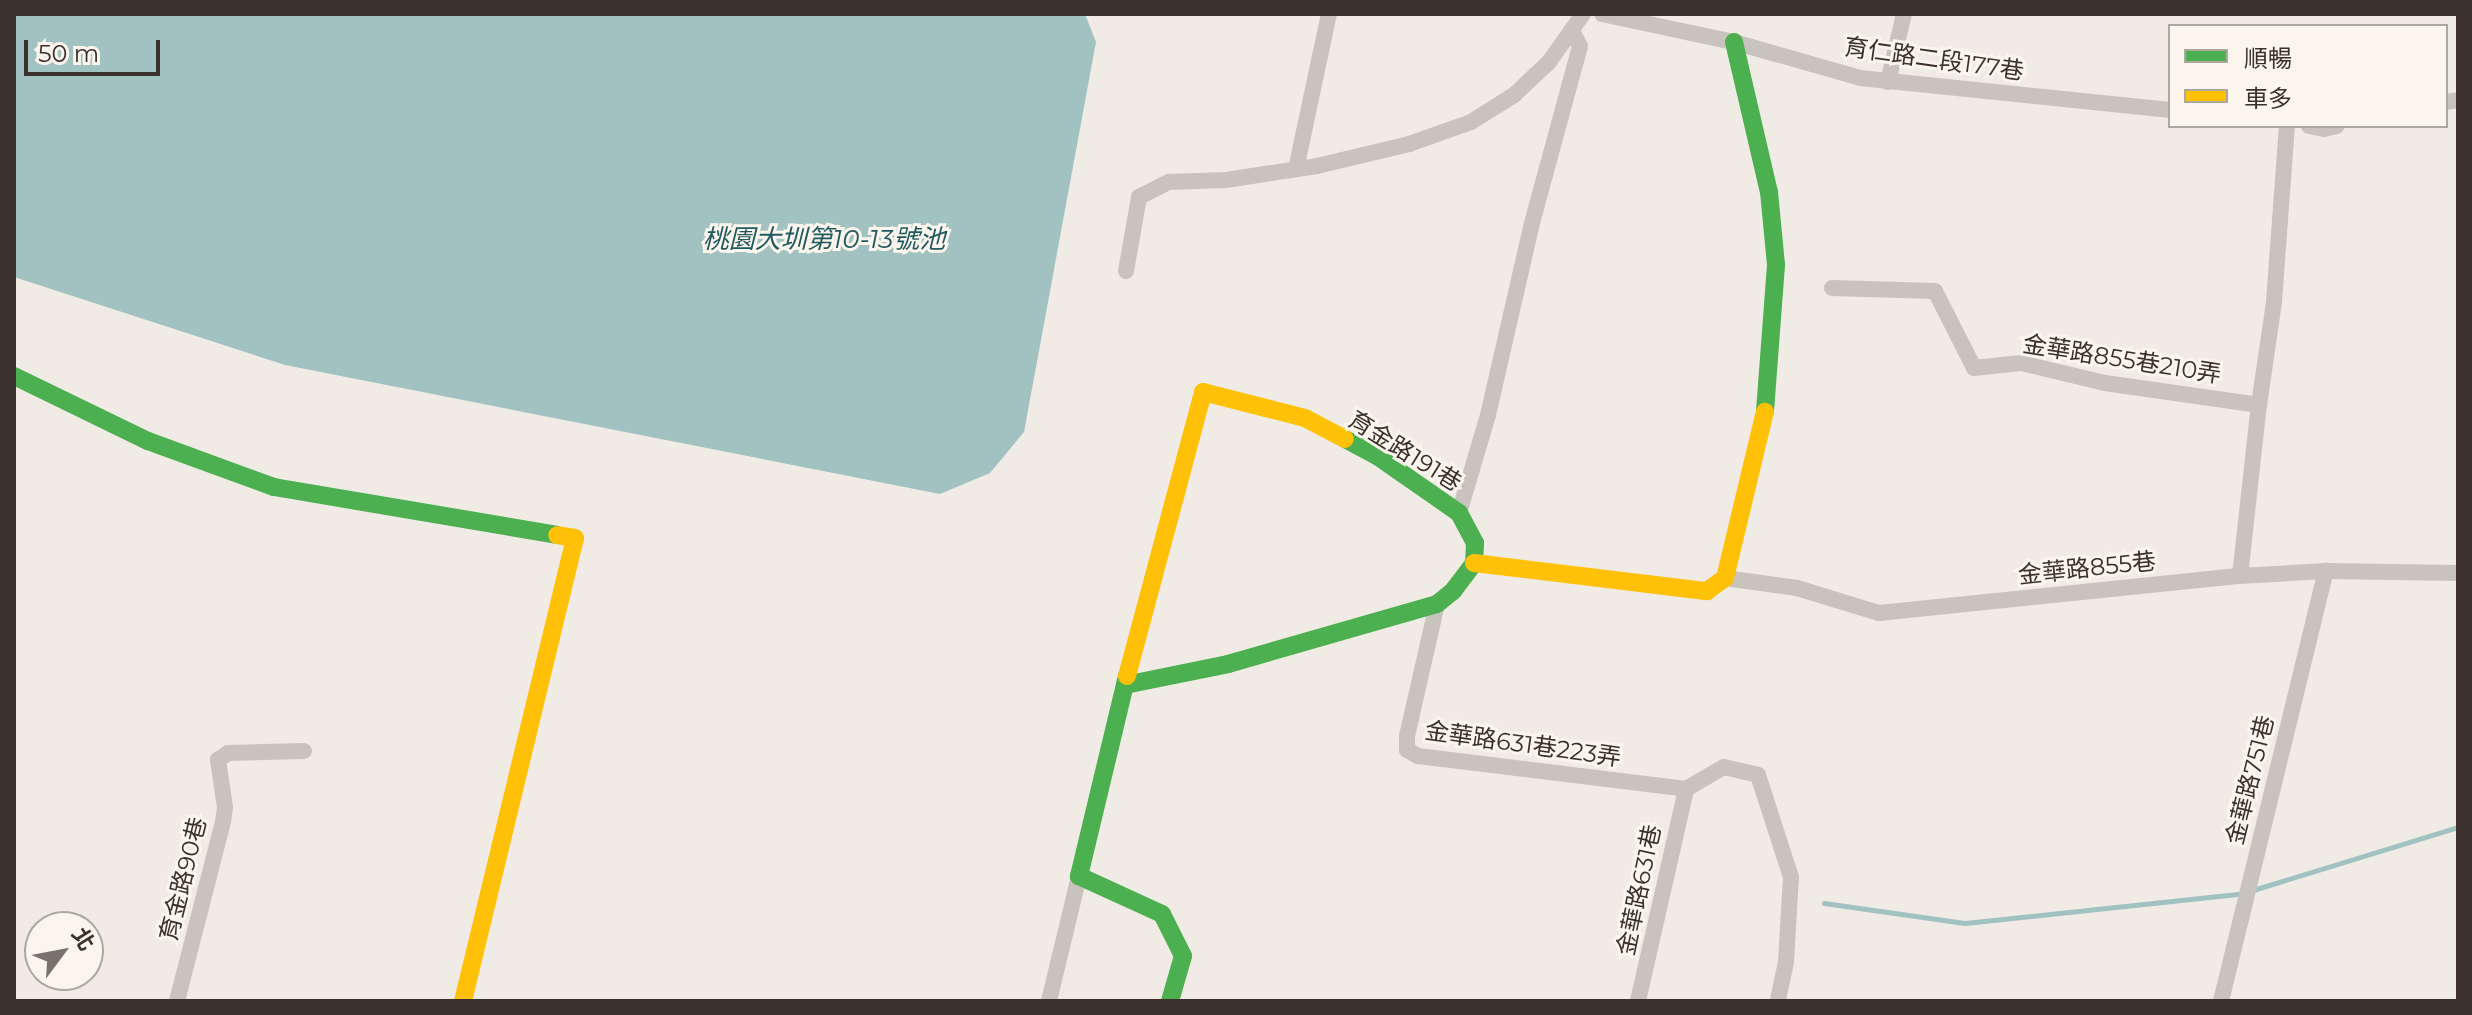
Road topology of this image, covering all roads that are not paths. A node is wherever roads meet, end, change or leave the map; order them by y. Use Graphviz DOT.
graph roads {
  1 [pos="1329,14"];
  2 [pos="1583,14"];
  3 [pos="1602,14"];
  4 [pos="1904,14"];
  5 [pos="1572,31"];
  6 [pos="1734,42"];
  7 [pos="1888,82"];
  8 [pos="2168,110"];
  9 [pos="2287,128"];
  10 [pos="1296,169"];
  11 [pos="1126,271"];
  12 [pos="1832,288"];
  13 [pos="14,376"];
  14 [pos="2259,405"];
  15 [pos="1459,513"];
  16 [pos="1474,563"];
  17 [pos="2326,571"];
  18 [pos="2458,573"];
  19 [pos="2240,576"];
  20 [pos="1725,578"];
  21 [pos="1437,604"];
  22 [pos="1125,685"];
  23 [pos="304,751"];
  24 [pos="1686,789"];
  25 [pos="1079,876"];
  26 [pos="177,1001"];
  27 [pos="463,1001"];
  28 [pos="1049,1001"];
  29 [pos="1170,1001"];
  30 [pos="1638,1001"];
  31 [pos="1778,1001"];
  32 [pos="2221,1001"];
  1 -- 10 [label="street"];
  2 -- 5 [label="street"];
  3 -- 6 [label="street, 育仁路二段177巷"];
  4 -- 7 [label="street"];
  5 -- 10 [label="street"];
  5 -- 15 [label="street"];
  6 -- 7 [label="street, 育仁路二段177巷"];
  6 -- 20 [label="street"];
  7 -- 8 [label="street, 育仁路二段177巷"];
  9 -- 14 [label="street"];
  10 -- 11 [label="street"];
  12 -- 14 [label="street, 金華路855巷210弄"];
  13 -- 27 [label="street"];
  14 -- 19 [label="street"];
  15 -- 16 [label="street, 育金路191巷"];
  15 -- 22 [label="street, 育金路191巷"];
  16 -- 20 [label="street"];
  16 -- 21 [label="street"];
  17 -- 18 [label="street, 金華路855巷"];
  17 -- 19 [label="street, 金華路855巷"];
  17 -- 32 [label="street, 金華路751巷"];
  19 -- 20 [label="street, 金華路855巷"];
  21 -- 22 [label="street"];
  21 -- 24 [label="street, 金華路631巷223弄"];
  22 -- 25 [label="street, 育金路191巷"];
  23 -- 26 [label="street, 育金路90巷"];
  24 -- 30 [label="street, 金華路631巷"];
  24 -- 31 [label="street"];
  25 -- 28 [label="street"];
  25 -- 29 [label="street"];
}
